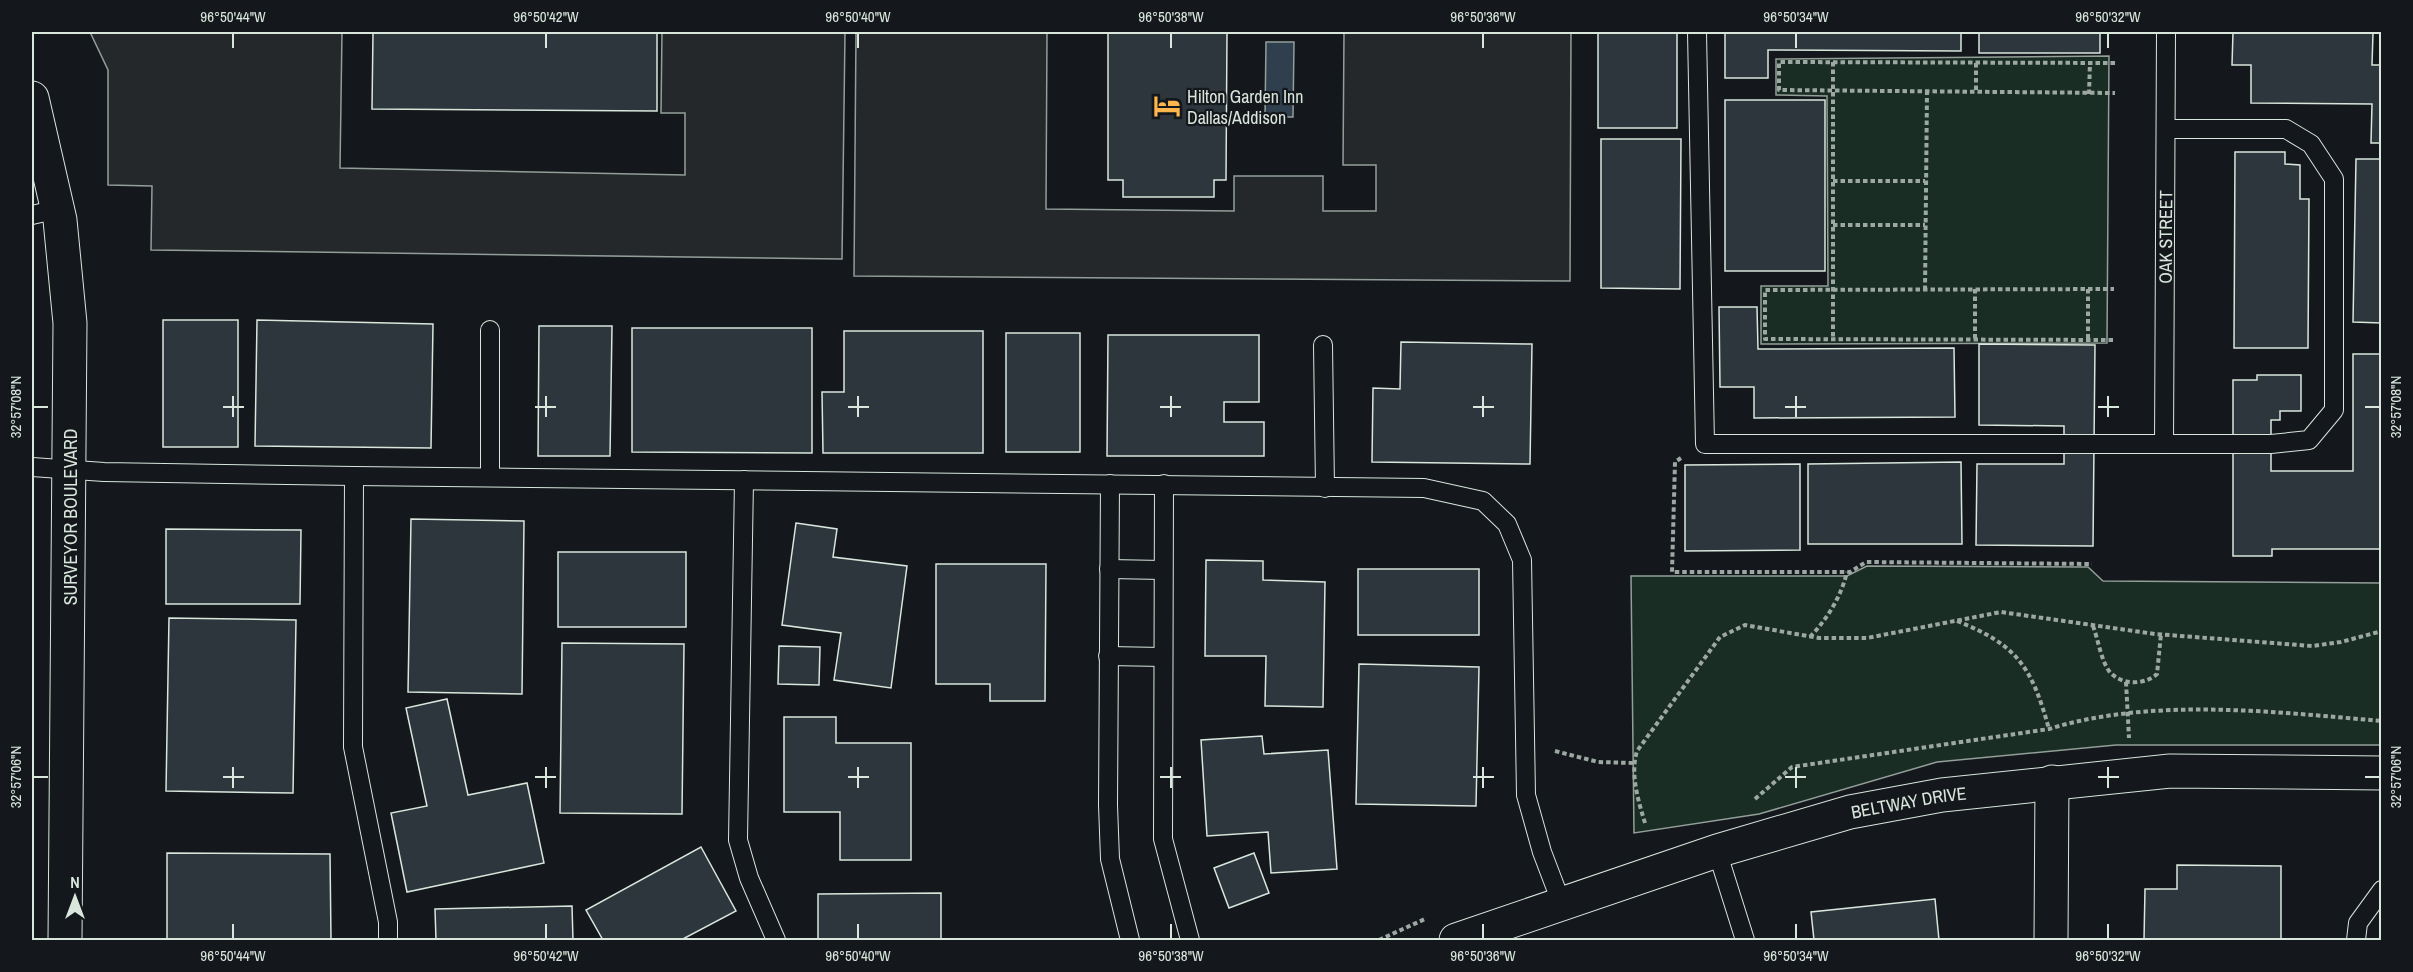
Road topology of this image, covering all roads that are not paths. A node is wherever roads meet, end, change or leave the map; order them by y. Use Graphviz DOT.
graph roads {
  1 [pos="1697,32"];
  2 [pos="2166,32"];
  3 [pos="32,98"];
  4 [pos="2166,129"];
  5 [pos="44,212"];
  6 [pos="490,330"];
  7 [pos="1323,345"];
  8 [pos="2164,444"];
  9 [pos="32,467"];
  10 [pos="71,471"];
  11 [pos="354,476"];
  12 [pos="490,477"];
  13 [pos="744,480"];
  14 [pos="1110,484"];
  15 [pos="1164,484"];
  16 [pos="1325,488"];
  17 [pos="1109,569"];
  18 [pos="1164,570"];
  19 [pos="1108,656"];
  20 [pos="1163,657"];
  21 [pos="2382,773"];
  22 [pos="2052,782"];
  23 [pos="1717,851"];
  24 [pos="2382,890"];
  25 [pos="1561,902"];
  26 [pos="65,940"];
  27 [pos="388,940"];
  28 [pos="776,940"];
  29 [pos="1130,940"];
  30 [pos="1190,940"];
  31 [pos="1456,940"];
  32 [pos="1745,940"];
  33 [pos="2050,940"];
  34 [pos="2356,940"];
  1 -- 8 [label="lane"];
  2 -- 4 [label="lane, OAK STREET"];
  3 -- 5 [label="street, SURVEYOR BOULEVARD"];
  4 -- 8 [label="lane, OAK STREET"];
  4 -- 8 [label="lane"];
  5 -- 10 [label="street, SURVEYOR BOULEVARD"];
  6 -- 12 [label="lane"];
  7 -- 16 [label="lane"];
  9 -- 10 [label="lane"];
  10 -- 11 [label="lane"];
  10 -- 26 [label="street, SURVEYOR BOULEVARD"];
  11 -- 12 [label="lane"];
  11 -- 27 [label="lane"];
  12 -- 13 [label="lane"];
  13 -- 14 [label="lane"];
  13 -- 28 [label="lane"];
  14 -- 15 [label="lane"];
  14 -- 17 [label="lane"];
  15 -- 16 [label="lane"];
  15 -- 18 [label="lane"];
  16 -- 25 [label="lane"];
  17 -- 18 [label="lane"];
  17 -- 19 [label="lane"];
  18 -- 20 [label="lane"];
  19 -- 20 [label="lane"];
  19 -- 29 [label="lane"];
  20 -- 30 [label="lane"];
  21 -- 22 [label="street, BELTWAY DRIVE"];
  22 -- 23 [label="street, BELTWAY DRIVE"];
  22 -- 33 [label="street"];
  23 -- 25 [label="street, BELTWAY DRIVE"];
  23 -- 32 [label="lane"];
  24 -- 34 [label="lane"];
  25 -- 31 [label="street, BELTWAY DRIVE"];
}
